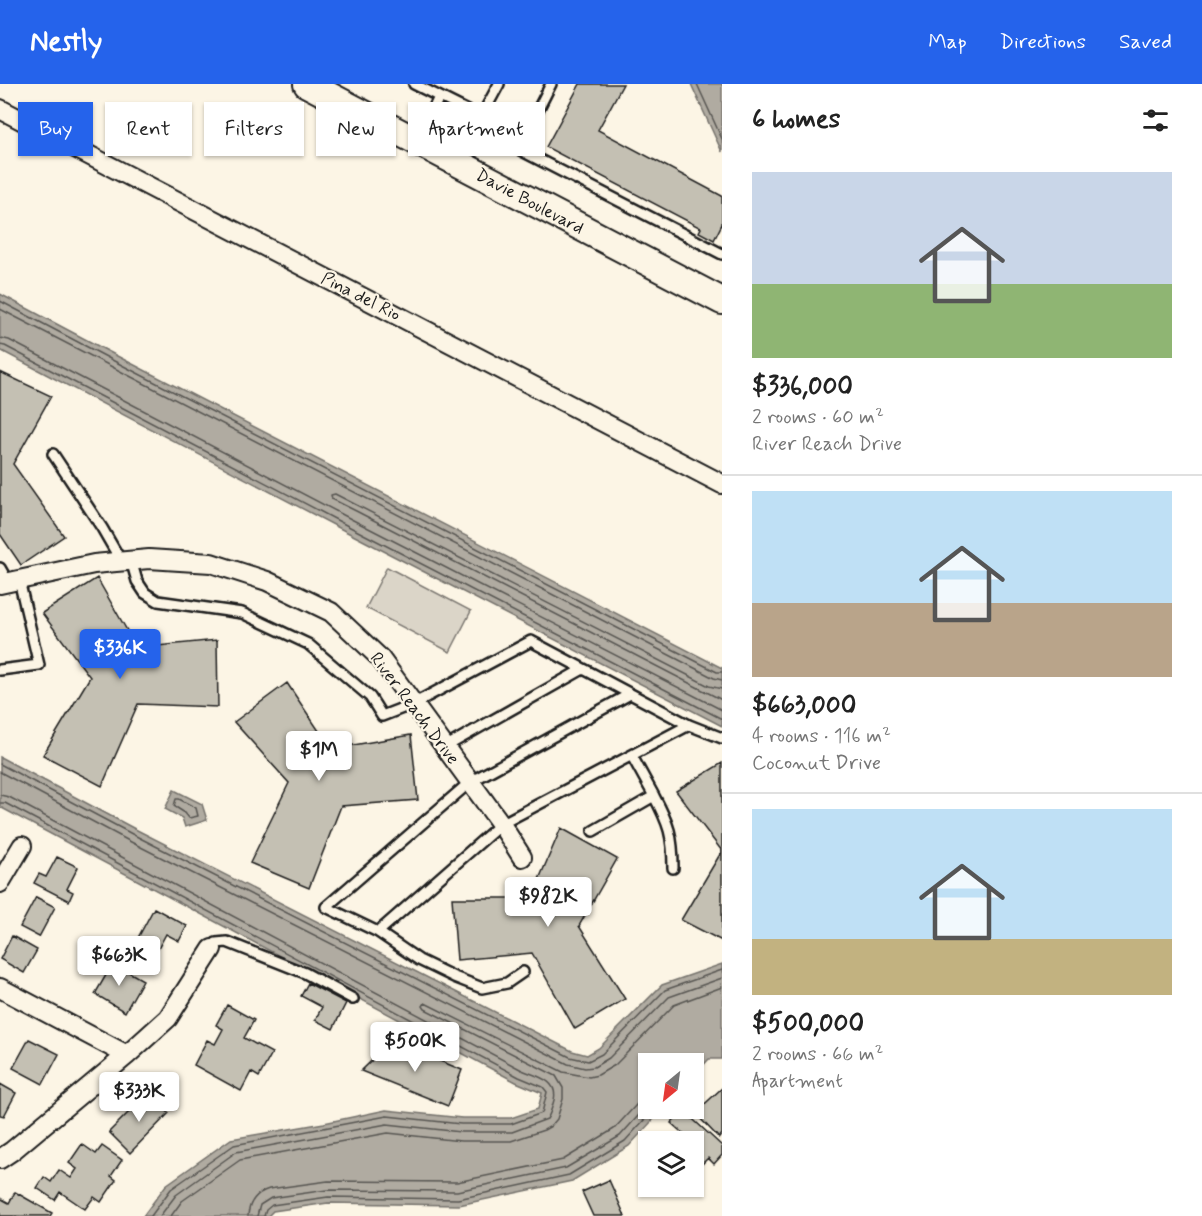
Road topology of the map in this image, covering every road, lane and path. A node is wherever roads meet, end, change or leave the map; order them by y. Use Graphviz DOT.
graph roads {
  1 [pos="307,84"];
  2 [pos="414,84"];
  3 [pos="499,84"];
  4 [pos="551,84"];
  5 [pos="439,97"];
  6 [pos="437,102"];
  7 [pos="449,102"];
  8 [pos="489,102"];
  9 [pos="542,102"];
  10 [pos="0,109"];
  11 [pos="408,137"];
  12 [pos="444,156"];
  13 [pos="532,156"];
  14 [pos="722,254"];
  15 [pos="722,301"];
  16 [pos="53,454"];
  17 [pos="722,484"];
  18 [pos="126,561"];
  19 [pos="7,578"];
  20 [pos="583,669"];
  21 [pos="0,670"];
  22 [pos="630,694"];
  23 [pos="413,704"];
  24 [pos="690,725"];
  25 [pos="722,738"];
  26 [pos="445,747"];
  27 [pos="632,756"];
  28 [pos="470,782"];
  29 [pos="654,796"];
  30 [pos="501,825"];
  31 [pos="593,831"];
  32 [pos="22,846"];
  33 [pos="522,857"];
  34 [pos="673,868"];
  35 [pos="0,883"];
  36 [pos="378,932"];
  37 [pos="213,949"];
  38 [pos="523,972"];
  39 [pos="0,988"];
  40 [pos="353,999"];
  41 [pos="128,1055"];
  42 [pos="0,1159"];
  1 -- 11 [label="main road, Davie Boulevard"];
  2 -- 5 [label="lane"];
  3 -- 8 [label="lane"];
  4 -- 9 [label="lane"];
  5 -- 6 [label="lane"];
  5 -- 7 [label="lane"];
  10 -- 17 [label="street, Pina del Rio"];
  12 -- 15 [label="main road, Davie Boulevard"];
  13 -- 14 [label="lane"];
  16 -- 18 [label="lane"];
  18 -- 19 [label="street, River Reach Drive"];
  18 -- 23 [label="street, River Reach Drive"];
  18 -- 23 [label="lane"];
  19 -- 21 [label="lane"];
  20 -- 22 [label="lane"];
  20 -- 23 [label="lane"];
  20 -- 26 [label="lane"];
  22 -- 24 [label="lane"];
  22 -- 28 [label="lane"];
  23 -- 26 [label="street, River Reach Drive"];
  24 -- 25 [label="lane"];
  24 -- 27 [label="lane"];
  26 -- 28 [label="street, River Reach Drive"];
  27 -- 29 [label="lane"];
  27 -- 30 [label="lane"];
  28 -- 30 [label="street, River Reach Drive"];
  28 -- 36 [label="lane"];
  29 -- 31 [label="lane"];
  29 -- 34 [label="lane"];
  30 -- 33 [label="street, River Reach Drive"];
  30 -- 36 [label="lane"];
  32 -- 35 [label="street"];
  36 -- 38 [label="lane"];
  37 -- 40 [label="lane"];
  37 -- 41 [label="street"];
  39 -- 41 [label="street"];
  41 -- 42 [label="street"];
}
